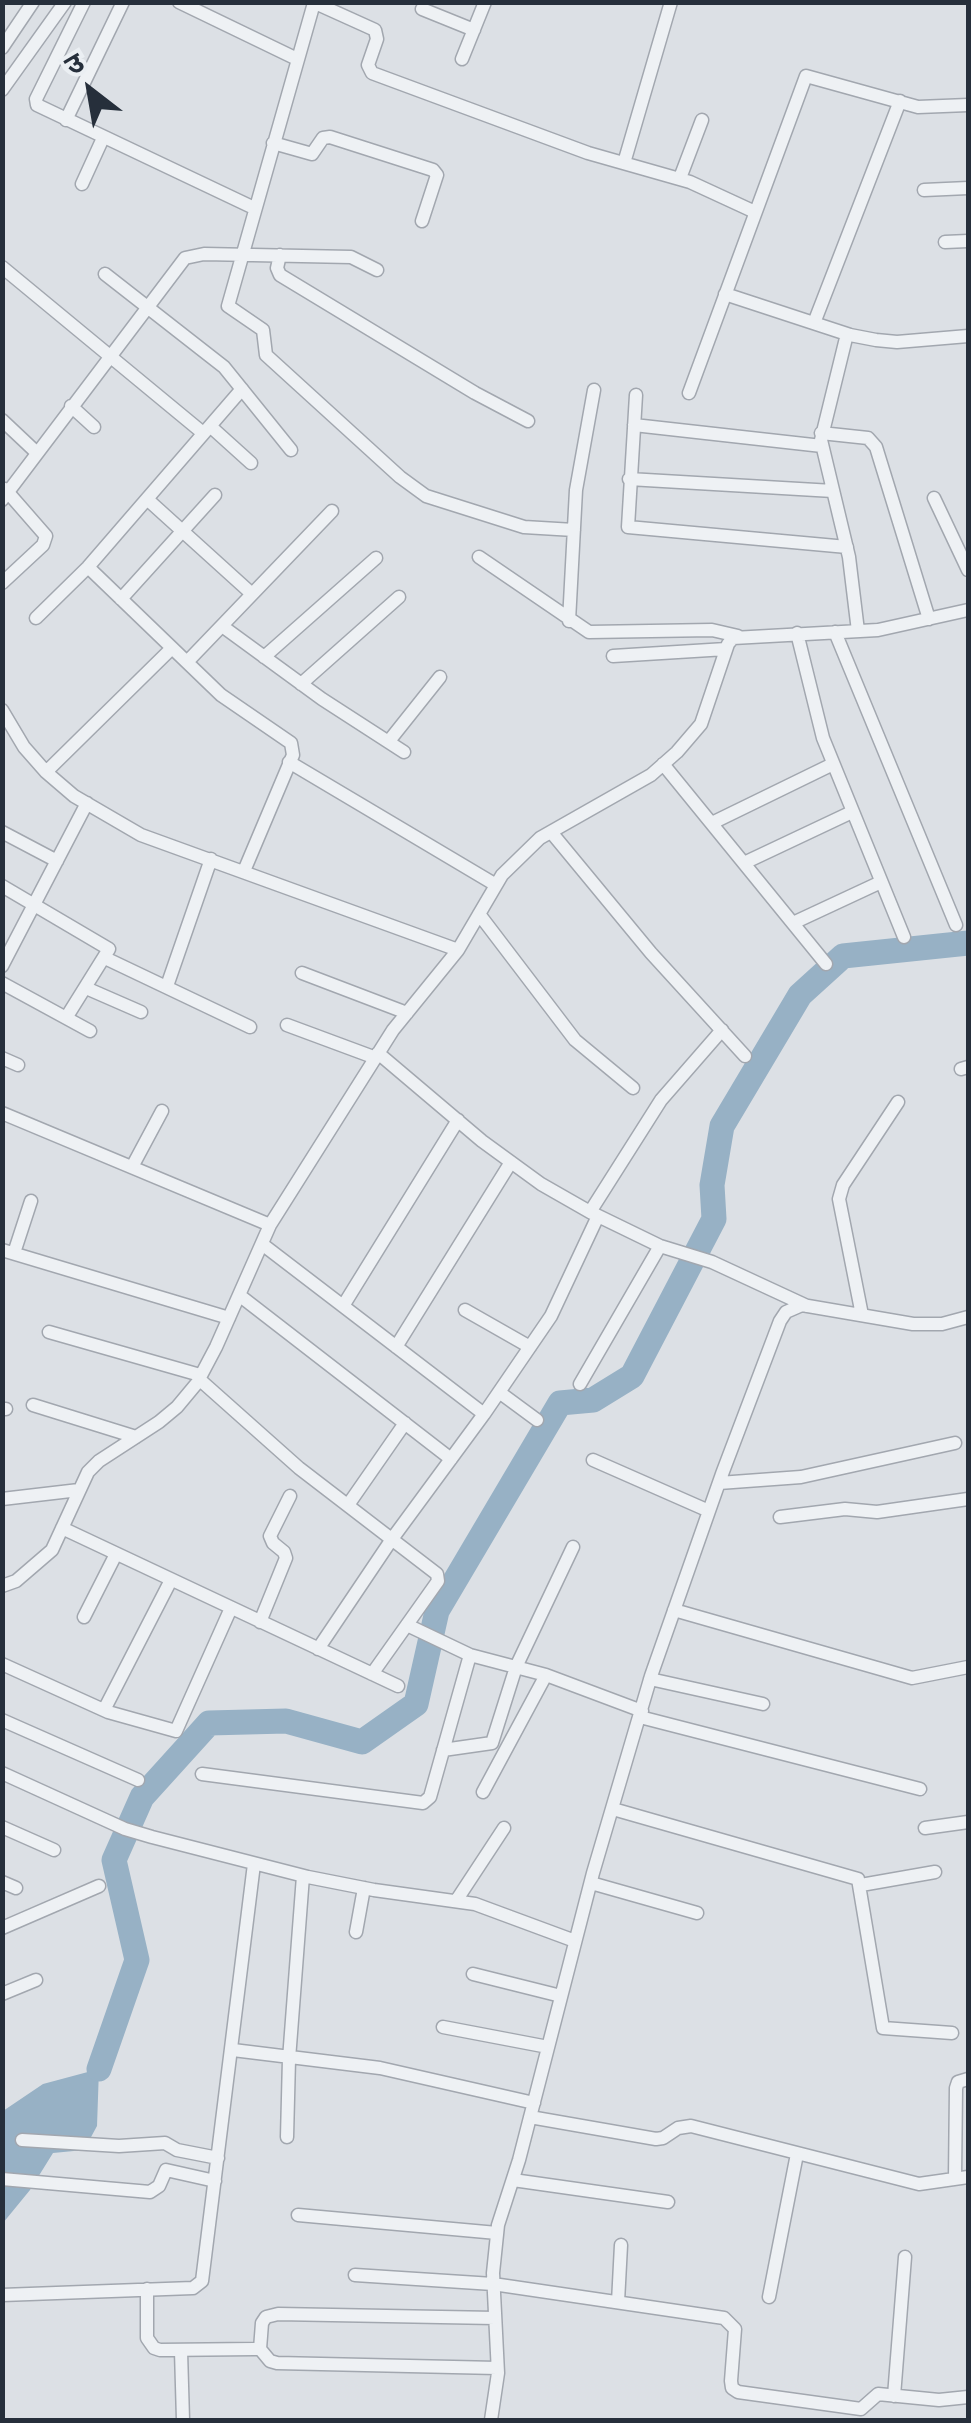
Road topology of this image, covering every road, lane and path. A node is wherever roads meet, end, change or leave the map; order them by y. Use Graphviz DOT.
graph roads {
  1 [pos="33,2"];
  2 [pos="65,2"];
  3 [pos="84,2"];
  4 [pos="124,2"];
  5 [pos="179,2"];
  6 [pos="353,2"];
  7 [pos="486,2"];
  8 [pos="672,2"];
  9 [pos="314,3"];
  10 [pos="422,9"];
  11 [pos="346,17"];
  12 [pos="474,30"];
  13 [pos="2,48"];
  14 [pos="297,59"];
  15 [pos="462,59"];
  16 [pos="2,90"];
  17 [pos="900,102"];
  18 [pos="968,105"];
  19 [pos="66,120"];
  20 [pos="702,120"];
  21 [pos="104,138"];
  22 [pos="273,143"];
  23 [pos="624,163"];
  24 [pos="680,178"];
  25 [pos="82,184"];
  26 [pos="968,188"];
  27 [pos="924,190"];
  28 [pos="254,208"];
  29 [pos="755,212"];
  30 [pos="422,221"];
  31 [pos="968,240"];
  32 [pos="945,242"];
  33 [pos="241,254"];
  34 [pos="280,255"];
  35 [pos="2,267"];
  36 [pos="377,270"];
  37 [pos="105,274"];
  38 [pos="725,294"];
  39 [pos="146,306"];
  40 [pos="814,323"];
  41 [pos="847,334"];
  42 [pos="968,336"];
  43 [pos="109,356"];
  44 [pos="242,388"];
  45 [pos="594,390"];
  46 [pos="636,394"];
  47 [pos="688,394"];
  48 [pos="71,406"];
  49 [pos="2,420"];
  50 [pos="528,421"];
  51 [pos="634,425"];
  52 [pos="94,427"];
  53 [pos="206,430"];
  54 [pos="822,439"];
  55 [pos="291,450"];
  56 [pos="37,454"];
  57 [pos="251,463"];
  58 [pos="629,478"];
  59 [pos="833,492"];
  60 [pos="5,493"];
  61 [pos="215,495"];
  62 [pos="934,498"];
  63 [pos="147,499"];
  64 [pos="332,511"];
  65 [pos="182,530"];
  66 [pos="574,530"];
  67 [pos="847,547"];
  68 [pos="479,557"];
  69 [pos="376,558"];
  70 [pos="88,567"];
  71 [pos="968,570"];
  72 [pos="2,583"];
  73 [pos="252,594"];
  74 [pos="399,597"];
  75 [pos="121,599"];
  76 [pos="968,610"];
  77 [pos="36,618"];
  78 [pos="929,619"];
  79 [pos="568,621"];
  80 [pos="222,626"];
  81 [pos="858,631"];
  82 [pos="835,632"];
  83 [pos="797,633"];
  84 [pos="738,636"];
  85 [pos="172,648"];
  86 [pos="726,649"];
  87 [pos="264,656"];
  88 [pos="612,656"];
  89 [pos="187,662"];
  90 [pos="440,677"];
  91 [pos="301,684"];
  92 [pos="2,710"];
  93 [pos="2,736"];
  94 [pos="389,741"];
  95 [pos="24,747"];
  96 [pos="404,752"];
  97 [pos="289,762"];
  98 [pos="663,764"];
  99 [pos="833,764"];
  100 [pos="46,772"];
  101 [pos="86,803"];
  102 [pos="852,812"];
  103 [pos="712,823"];
  104 [pos="2,832"];
  105 [pos="552,832"];
  106 [pos="211,859"];
  107 [pos="57,861"];
  108 [pos="744,863"];
  109 [pos="244,871"];
  110 [pos="881,882"];
  111 [pos="496,885"];
  112 [pos="2,886"];
  113 [pos="34,904"];
  114 [pos="479,914"];
  115 [pos="793,923"];
  116 [pos="956,925"];
  117 [pos="904,937"];
  118 [pos="458,950"];
  119 [pos="105,958"];
  120 [pos="826,964"];
  121 [pos="2,966"];
  122 [pos="302,972"];
  123 [pos="2,983"];
  124 [pos="167,986"];
  125 [pos="86,988"];
  126 [pos="141,1012"];
  127 [pos="406,1014"];
  128 [pos="66,1018"];
  129 [pos="288,1025"];
  130 [pos="250,1027"];
  131 [pos="722,1030"];
  132 [pos="90,1031"];
  133 [pos="377,1056"];
  134 [pos="745,1056"];
  135 [pos="2,1058"];
  136 [pos="18,1065"];
  137 [pos="634,1088"];
  138 [pos="898,1102"];
  139 [pos="162,1111"];
  140 [pos="2,1113"];
  141 [pos="458,1120"];
  142 [pos="510,1162"];
  143 [pos="132,1167"];
  144 [pos="31,1201"];
  145 [pos="594,1214"];
  146 [pos="270,1225"];
  147 [pos="262,1244"];
  148 [pos="660,1246"];
  149 [pos="8,1251"];
  150 [pos="239,1295"];
  151 [pos="343,1306"];
  152 [pos="807,1306"];
  153 [pos="465,1310"];
  154 [pos="862,1315"];
  155 [pos="968,1317"];
  156 [pos="228,1318"];
  157 [pos="49,1332"];
  158 [pos="396,1346"];
  159 [pos="530,1347"];
  160 [pos="200,1377"];
  161 [pos="580,1384"];
  162 [pos="499,1392"];
  163 [pos="33,1405"];
  164 [pos="484,1414"];
  165 [pos="538,1420"];
  166 [pos="404,1423"];
  167 [pos="136,1437"];
  168 [pos="955,1443"];
  169 [pos="451,1459"];
  170 [pos="592,1460"];
  171 [pos="719,1483"];
  172 [pos="79,1490"];
  173 [pos="290,1496"];
  174 [pos="968,1499"];
  175 [pos="2,1500"];
  176 [pos="348,1505"];
  177 [pos="709,1511"];
  178 [pos="780,1518"];
  179 [pos="62,1528"];
  180 [pos="392,1539"];
  181 [pos="572,1547"];
  182 [pos="116,1554"];
  183 [pos="171,1580"];
  184 [pos="2,1586"];
  185 [pos="231,1608"];
  186 [pos="674,1610"];
  187 [pos="84,1617"];
  188 [pos="260,1622"];
  189 [pos="407,1625"];
  190 [pos="318,1649"];
  191 [pos="470,1655"];
  192 [pos="2,1664"];
  193 [pos="516,1667"];
  194 [pos="968,1667"];
  195 [pos="372,1674"];
  196 [pos="546,1675"];
  197 [pos="650,1679"];
  198 [pos="398,1686"];
  199 [pos="763,1704"];
  200 [pos="104,1710"];
  201 [pos="641,1714"];
  202 [pos="2,1720"];
  203 [pos="444,1750"];
  204 [pos="2,1773"];
  205 [pos="202,1774"];
  206 [pos="138,1780"];
  207 [pos="920,1789"];
  208 [pos="483,1792"];
  209 [pos="613,1809"];
  210 [pos="968,1822"];
  211 [pos="2,1827"];
  212 [pos="504,1828"];
  213 [pos="926,1828"];
  214 [pos="54,1850"];
  215 [pos="254,1864"];
  216 [pos="935,1872"];
  217 [pos="303,1876"];
  218 [pos="590,1884"];
  219 [pos="861,1885"];
  220 [pos="99,1886"];
  221 [pos="364,1888"];
  222 [pos="456,1901"];
  223 [pos="697,1913"];
  224 [pos="2,1928"];
  225 [pos="356,1932"];
  226 [pos="575,1941"];
  227 [pos="473,1974"];
  228 [pos="36,1980"];
  229 [pos="2,1994"];
  230 [pos="561,1996"];
  231 [pos="442,2027"];
  232 [pos="952,2033"];
  233 [pos="548,2047"];
  234 [pos="232,2050"];
  235 [pos="288,2059"];
  236 [pos="968,2079"];
  237 [pos="532,2110"];
  238 [pos="287,2137"];
  239 [pos="22,2140"];
  240 [pos="797,2154"];
  241 [pos="218,2158"];
  242 [pos="962,2177"];
  243 [pos="2,2179"];
  244 [pos="513,2180"];
  245 [pos="216,2181"];
  246 [pos="668,2202"];
  247 [pos="298,2215"];
  248 [pos="497,2232"];
  249 [pos="621,2245"];
  250 [pos="904,2257"];
  251 [pos="355,2275"];
  252 [pos="493,2284"];
  253 [pos="146,2289"];
  254 [pos="2,2295"];
  255 [pos="770,2296"];
  256 [pos="618,2302"];
  257 [pos="495,2318"];
  258 [pos="260,2350"];
  259 [pos="181,2351"];
  260 [pos="498,2368"];
  261 [pos="894,2396"];
  262 [pos="968,2398"];
  263 [pos="183,2420"];
  264 [pos="491,2420"];
  1 -- 13 [label="street"];
  2 -- 16 [label="street"];
  3 -- 19 [label="street"];
  4 -- 19 [label="street"];
  5 -- 14 [label="street"];
  6 -- 11 [label="street"];
  7 -- 12 [label="street"];
  8 -- 23 [label="street"];
  9 -- 11 [label="street"];
  9 -- 14 [label="street"];
  10 -- 12 [label="street"];
  11 -- 23 [label="street"];
  12 -- 15 [label="street"];
  14 -- 22 [label="street"];
  17 -- 18 [label="street"];
  17 -- 29 [label="street"];
  17 -- 40 [label="street"];
  19 -- 21 [label="street"];
  20 -- 24 [label="street"];
  21 -- 25 [label="street"];
  21 -- 28 [label="street"];
  22 -- 28 [label="street"];
  22 -- 30 [label="street"];
  23 -- 24 [label="street"];
  24 -- 29 [label="street"];
  26 -- 27 [label="street"];
  28 -- 33 [label="street"];
  29 -- 38 [label="street"];
  31 -- 32 [label="street"];
  33 -- 34 [label="street"];
  33 -- 39 [label="street"];
  33 -- 66 [label="street"];
  34 -- 36 [label="street"];
  34 -- 50 [label="street"];
  35 -- 43 [label="street"];
  37 -- 39 [label="street"];
  38 -- 40 [label="street"];
  38 -- 47 [label="street"];
  39 -- 43 [label="street"];
  39 -- 44 [label="street"];
  40 -- 41 [label="street"];
  41 -- 42 [label="street"];
  41 -- 54 [label="street"];
  43 -- 48 [label="street"];
  43 -- 53 [label="street"];
  44 -- 53 [label="street"];
  44 -- 55 [label="street"];
  45 -- 66 [label="street"];
  46 -- 51 [label="street"];
  48 -- 52 [label="street"];
  48 -- 56 [label="street"];
  49 -- 56 [label="street"];
  51 -- 54 [label="street"];
  51 -- 58 [label="street"];
  53 -- 57 [label="street"];
  53 -- 63 [label="street"];
  54 -- 59 [label="street"];
  54 -- 78 [label="street"];
  56 -- 60 [label="street"];
  58 -- 59 [label="street"];
  58 -- 67 [label="street"];
  59 -- 67 [label="street"];
  60 -- 72 [label="street"];
  61 -- 65 [label="street"];
  62 -- 71 [label="street"];
  63 -- 65 [label="street"];
  63 -- 70 [label="street"];
  64 -- 73 [label="street"];
  65 -- 73 [label="street"];
  65 -- 75 [label="street"];
  66 -- 79 [label="street"];
  67 -- 81 [label="street"];
  68 -- 79 [label="street"];
  69 -- 87 [label="street"];
  70 -- 75 [label="street"];
  70 -- 77 [label="street"];
  73 -- 80 [label="street"];
  74 -- 91 [label="street"];
  75 -- 85 [label="street"];
  76 -- 78 [label="street"];
  78 -- 81 [label="street"];
  79 -- 84 [label="street"];
  80 -- 87 [label="street"];
  80 -- 89 [label="street"];
  81 -- 82 [label="street"];
  82 -- 83 [label="street"];
  82 -- 116 [label="street"];
  83 -- 84 [label="street"];
  83 -- 99 [label="street"];
  84 -- 86 [label="street"];
  85 -- 89 [label="street"];
  85 -- 100 [label="street"];
  86 -- 88 [label="street"];
  86 -- 98 [label="street"];
  87 -- 91 [label="street"];
  89 -- 97 [label="street"];
  90 -- 94 [label="street"];
  91 -- 94 [label="street"];
  92 -- 95 [label="street"];
  93 -- 95 [label="street"];
  94 -- 96 [label="street"];
  95 -- 100 [label="street"];
  97 -- 109 [label="street"];
  97 -- 111 [label="street"];
  98 -- 103 [label="street"];
  98 -- 105 [label="street"];
  99 -- 102 [label="street"];
  99 -- 103 [label="street"];
  100 -- 101 [label="street"];
  101 -- 106 [label="street"];
  101 -- 107 [label="street"];
  102 -- 108 [label="street"];
  102 -- 110 [label="street"];
  103 -- 108 [label="street"];
  104 -- 107 [label="street"];
  105 -- 111 [label="street"];
  105 -- 131 [label="street"];
  106 -- 109 [label="street"];
  106 -- 124 [label="street"];
  107 -- 113 [label="street"];
  108 -- 115 [label="street"];
  109 -- 118 [label="street"];
  110 -- 115 [label="street"];
  110 -- 117 [label="street"];
  111 -- 114 [label="street"];
  112 -- 113 [label="street"];
  113 -- 119 [label="street"];
  113 -- 121 [label="street"];
  114 -- 118 [label="street"];
  114 -- 137 [label="street"];
  115 -- 120 [label="street"];
  118 -- 127 [label="street"];
  119 -- 124 [label="street"];
  119 -- 125 [label="street"];
  122 -- 127 [label="street"];
  123 -- 128 [label="street"];
  124 -- 130 [label="street"];
  125 -- 126 [label="street"];
  125 -- 128 [label="street"];
  127 -- 133 [label="street"];
  128 -- 132 [label="street"];
  129 -- 133 [label="street"];
  131 -- 134 [label="street"];
  131 -- 145 [label="street"];
  133 -- 141 [label="street"];
  133 -- 146 [label="street"];
  135 -- 136 [label="street"];
  138 -- 154 [label="street"];
  139 -- 143 [label="street"];
  140 -- 143 [label="street"];
  141 -- 142 [label="street"];
  141 -- 151 [label="street"];
  142 -- 145 [label="street"];
  142 -- 158 [label="street"];
  143 -- 146 [label="street"];
  144 -- 149 [label="street"];
  145 -- 148 [label="street"];
  145 -- 159 [label="street"];
  146 -- 147 [label="street"];
  147 -- 150 [label="street"];
  147 -- 151 [label="street"];
  148 -- 152 [label="street"];
  148 -- 161 [label="street"];
  149 -- 156 [label="street"];
  150 -- 156 [label="street"];
  150 -- 166 [label="street"];
  151 -- 158 [label="street"];
  152 -- 154 [label="street"];
  152 -- 171 [label="street"];
  153 -- 159 [label="street"];
  154 -- 155 [label="street"];
  156 -- 160 [label="street"];
  157 -- 160 [label="street"];
  158 -- 164 [label="street"];
  159 -- 162 [label="street"];
  160 -- 167 [label="street"];
  160 -- 176 [label="street"];
  162 -- 164 [label="street"];
  162 -- 165 [label="street"];
  163 -- 167 [label="street"];
  164 -- 169 [label="street"];
  166 -- 169 [label="street"];
  166 -- 176 [label="street"];
  167 -- 172 [label="street"];
  168 -- 171 [label="street"];
  169 -- 180 [label="street"];
  170 -- 177 [label="street"];
  171 -- 177 [label="street"];
  172 -- 175 [label="street"];
  172 -- 179 [label="street"];
  173 -- 188 [label="street"];
  174 -- 178 [label="street"];
  176 -- 180 [label="street"];
  177 -- 186 [label="street"];
  179 -- 182 [label="street"];
  179 -- 184 [label="street"];
  180 -- 189 [label="street"];
  180 -- 190 [label="street"];
  181 -- 193 [label="street"];
  182 -- 183 [label="street"];
  182 -- 187 [label="street"];
  183 -- 185 [label="street"];
  183 -- 200 [label="street"];
  185 -- 188 [label="street"];
  185 -- 200 [label="street"];
  186 -- 194 [label="street"];
  186 -- 197 [label="street"];
  188 -- 190 [label="street"];
  189 -- 191 [label="street"];
  189 -- 195 [label="street"];
  190 -- 195 [label="street"];
  191 -- 193 [label="street"];
  191 -- 203 [label="street"];
  192 -- 200 [label="street"];
  193 -- 196 [label="street"];
  193 -- 203 [label="street"];
  195 -- 198 [label="street"];
  196 -- 201 [label="street"];
  196 -- 208 [label="street"];
  197 -- 199 [label="street"];
  197 -- 201 [label="street"];
  201 -- 207 [label="street"];
  201 -- 209 [label="street"];
  202 -- 206 [label="street"];
  203 -- 205 [label="street"];
  204 -- 215 [label="street"];
  209 -- 218 [label="street"];
  209 -- 219 [label="street"];
  210 -- 213 [label="street"];
  211 -- 214 [label="street"];
  212 -- 222 [label="street"];
  215 -- 217 [label="street"];
  215 -- 234 [label="street"];
  216 -- 219 [label="street"];
  217 -- 221 [label="street"];
  217 -- 235 [label="street"];
  218 -- 223 [label="street"];
  218 -- 226 [label="street"];
  219 -- 232 [label="street"];
  220 -- 224 [label="street"];
  221 -- 222 [label="street"];
  221 -- 225 [label="street"];
  222 -- 226 [label="street"];
  226 -- 230 [label="street"];
  227 -- 230 [label="street"];
  228 -- 229 [label="street"];
  230 -- 233 [label="street"];
  231 -- 233 [label="street"];
  233 -- 237 [label="street"];
  234 -- 235 [label="street"];
  234 -- 241 [label="street"];
  235 -- 237 [label="street"];
  235 -- 238 [label="street"];
  236 -- 242 [label="street"];
  237 -- 240 [label="street"];
  237 -- 244 [label="street"];
  239 -- 241 [label="street"];
  240 -- 242 [label="street"];
  240 -- 255 [label="street"];
  241 -- 245 [label="street"];
  243 -- 245 [label="street"];
  244 -- 246 [label="street"];
  244 -- 248 [label="street"];
  245 -- 253 [label="street"];
  247 -- 248 [label="street"];
  248 -- 252 [label="street"];
  249 -- 256 [label="street"];
  250 -- 261 [label="street"];
  251 -- 252 [label="street"];
  252 -- 256 [label="street"];
  252 -- 257 [label="street"];
  253 -- 254 [label="street"];
  253 -- 259 [label="street"];
  256 -- 261 [label="street"];
  257 -- 258 [label="street"];
  257 -- 260 [label="street"];
  258 -- 259 [label="street"];
  258 -- 260 [label="street"];
  259 -- 263 [label="street"];
  260 -- 264 [label="street"];
  261 -- 262 [label="street"];
}
